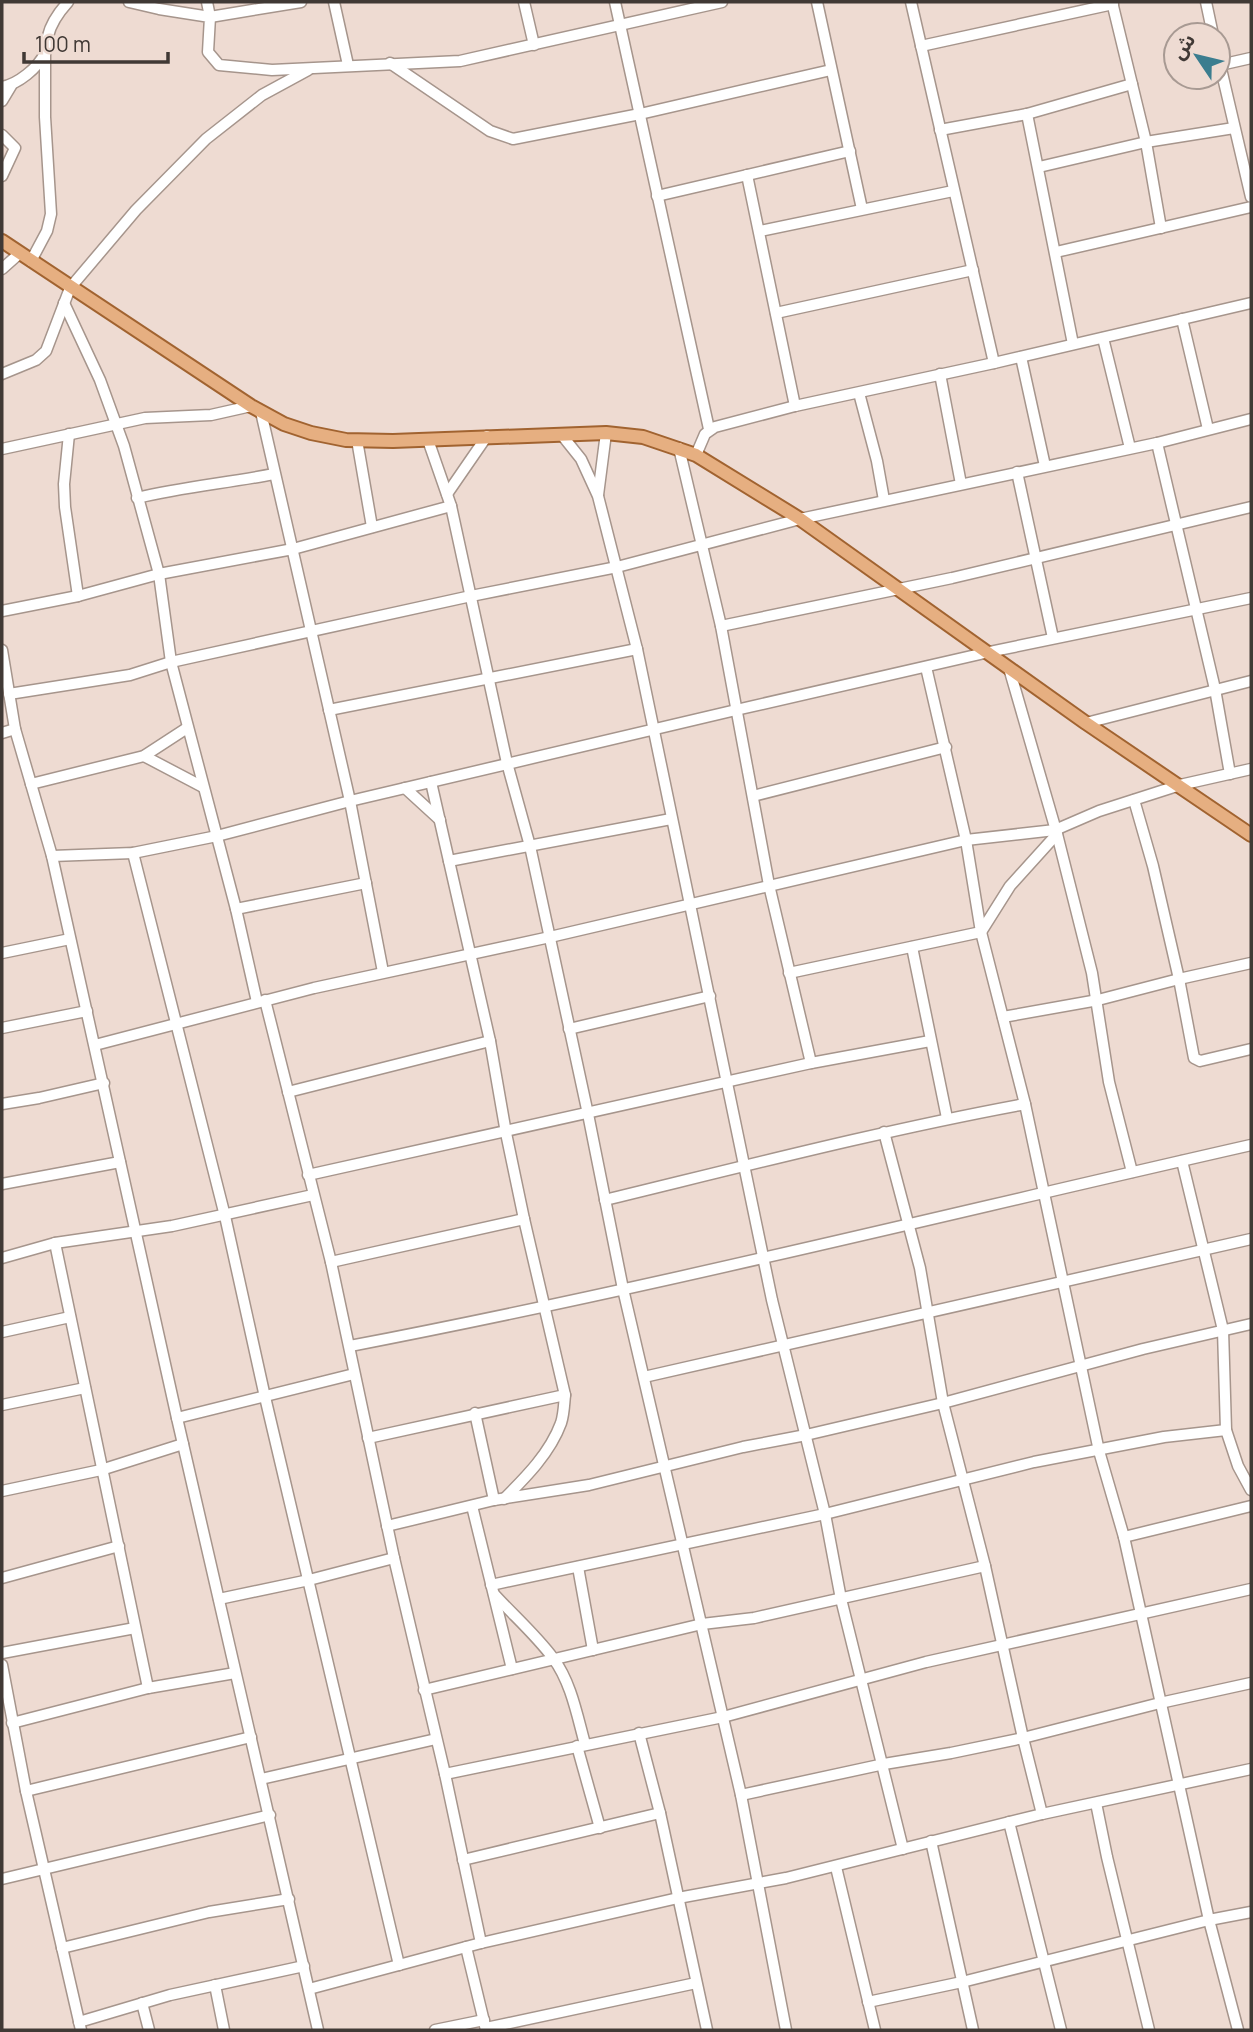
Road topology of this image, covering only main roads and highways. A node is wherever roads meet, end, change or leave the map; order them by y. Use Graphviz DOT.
graph roads {
  1 [pos="2,241"];
  2 [pos="1251,835"];
  1 -- 2 [label="main road"];
}
